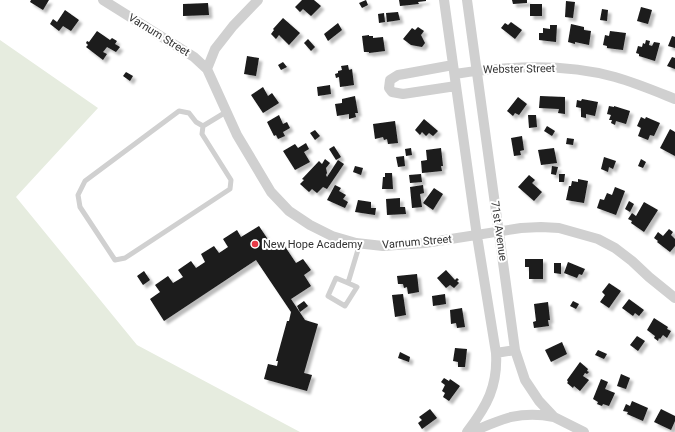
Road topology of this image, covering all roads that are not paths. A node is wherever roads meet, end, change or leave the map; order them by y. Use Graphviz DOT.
graph roads {
  1 [pos="103,0"];
  2 [pos="258,0"];
  3 [pos="444,0"];
  4 [pos="467,0"];
  5 [pos="207,69"];
  6 [pos="454,70"];
  7 [pos="478,70"];
  8 [pos="456,86"];
  9 [pos="675,99"];
  10 [pos="226,112"];
  11 [pos="203,126"];
  12 [pos="499,232"];
  13 [pos="477,236"];
  14 [pos="360,244"];
  15 [pos="348,283"];
  16 [pos="675,298"];
  17 [pos="515,350"];
  18 [pos="496,353"];
  19 [pos="554,417"];
  20 [pos="467,432"];
  21 [pos="472,432"];
  22 [pos="584,432"];
  1 -- 5 [label="street, Varnum Street"];
  2 -- 5 [label="street"];
  3 -- 6 [label="street, 71st Avenue"];
  4 -- 7 [label="street, 71st Avenue"];
  5 -- 10 [label="street, Varnum Street"];
  6 -- 7 [label="street, Webster Street"];
  6 -- 8 [label="street, 71st Avenue"];
  6 -- 8 [label="street, Webster Street"];
  7 -- 9 [label="street, Webster Street"];
  7 -- 12 [label="street, 71st Avenue"];
  8 -- 13 [label="street, 71st Avenue"];
  10 -- 11 [label="lane"];
  10 -- 14 [label="street, Varnum Street"];
  11 -- 11 [label="lane"];
  12 -- 13 [label="street, Varnum Street"];
  12 -- 16 [label="street, Varnum Street"];
  12 -- 17 [label="street, 71st Avenue"];
  13 -- 14 [label="street, Varnum Street"];
  13 -- 18 [label="street, 71st Avenue"];
  14 -- 15 [label="lane"];
  15 -- 15 [label="lane"];
  17 -- 18 [label="street"];
  17 -- 19 [label="street, 71st Avenue"];
  18 -- 20 [label="street, 71st Avenue"];
  19 -- 21 [label="street"];
  19 -- 22 [label="street, 71st Avenue"];
}
